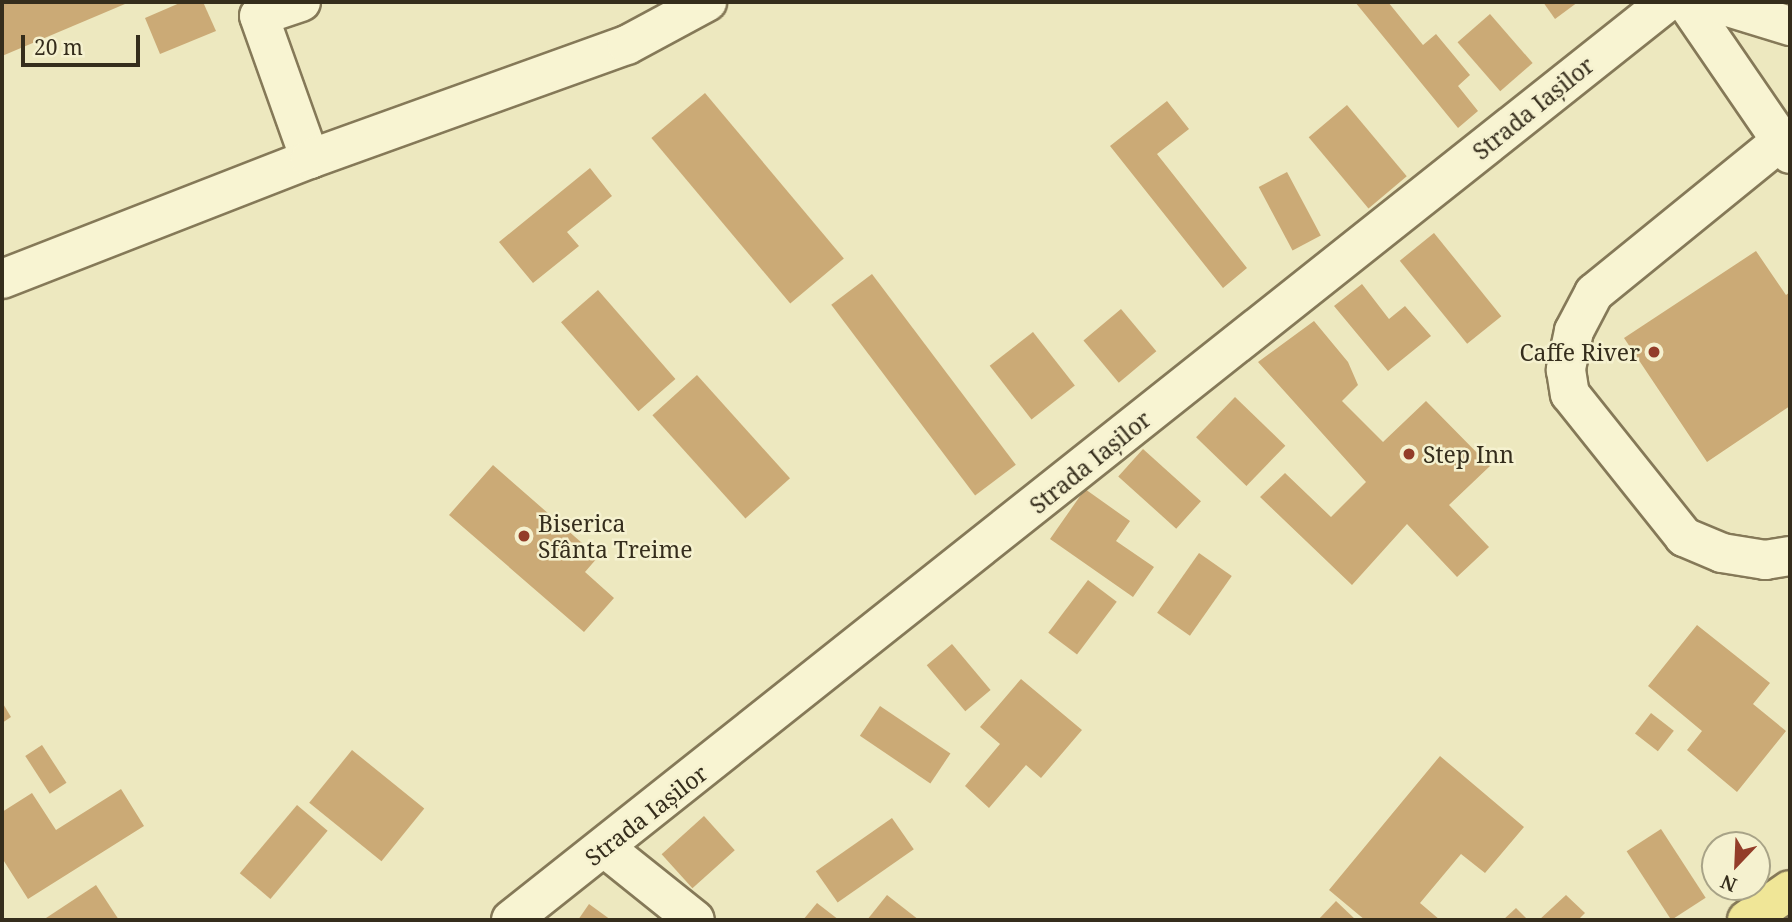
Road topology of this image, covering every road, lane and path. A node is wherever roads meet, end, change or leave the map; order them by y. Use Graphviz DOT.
graph roads {
  1 [pos="301,2"];
  2 [pos="707,2"];
  3 [pos="1686,2"];
  4 [pos="1712,2"];
  5 [pos="1643,9"];
  6 [pos="1790,26"];
  7 [pos="1786,148"];
  8 [pos="310,159"];
  9 [pos="2,279"];
  10 [pos="1790,556"];
  11 [pos="605,848"];
  12 [pos="1790,890"];
  13 [pos="511,920"];
  14 [pos="695,920"];
  15 [pos="1747,920"];
  1 -- 8 [label="street"];
  2 -- 8 [label="street"];
  3 -- 7 [label="street"];
  4 -- 6 [label="street"];
  5 -- 11 [label="street, Strada Iașilor"];
  7 -- 10 [label="street"];
  8 -- 9 [label="street"];
  11 -- 13 [label="street, Strada Iașilor"];
  11 -- 14 [label="street"];
  12 -- 15 [label="main road"];
}
